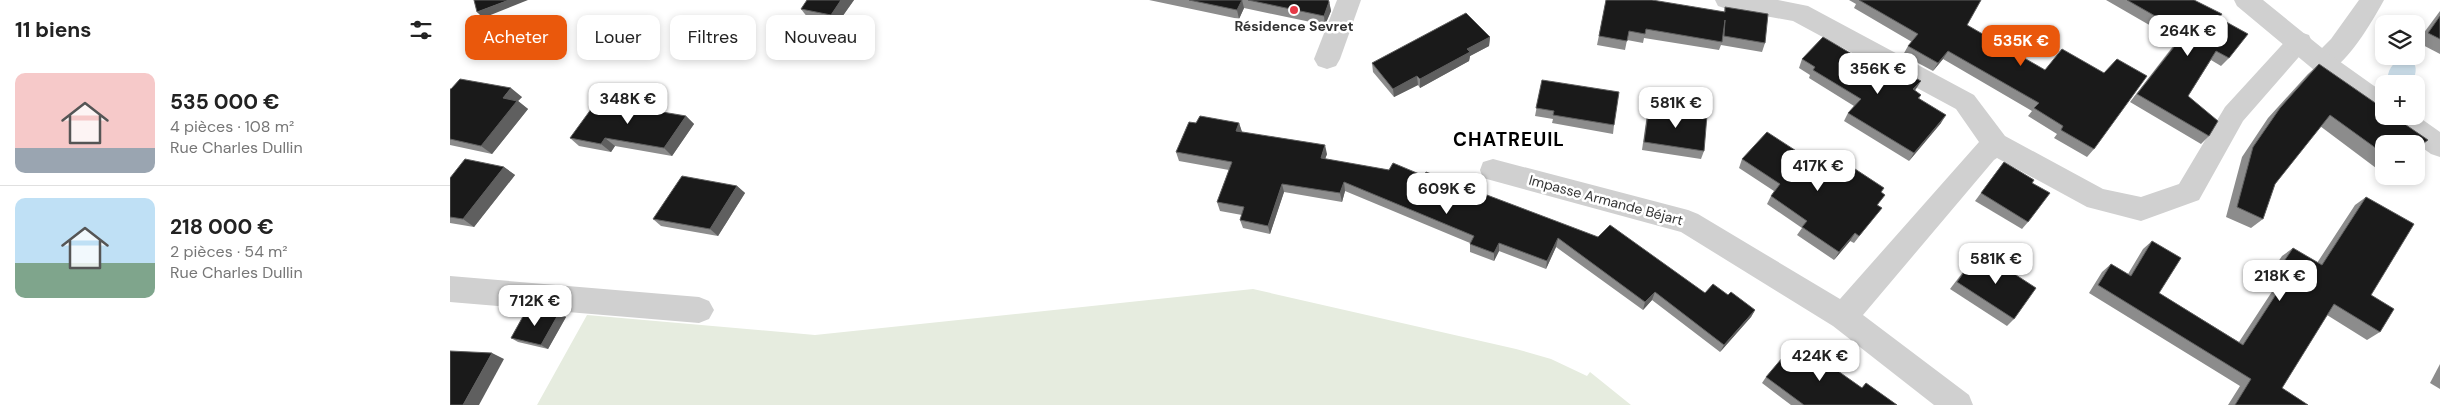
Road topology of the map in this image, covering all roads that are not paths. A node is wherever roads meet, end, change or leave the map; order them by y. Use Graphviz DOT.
graph roads {
  1 [pos="1349,0"];
  2 [pos="1727,0"];
  3 [pos="2246,0"];
  4 [pos="2372,0"];
  5 [pos="2300,42"];
  6 [pos="1327,59"];
  7 [pos="2323,63"];
  8 [pos="2375,101"];
  9 [pos="2409,125"];
  10 [pos="1996,144"];
  11 [pos="2440,146"];
  12 [pos="1493,170"];
  13 [pos="450,289"];
  14 [pos="699,310"];
  15 [pos="1843,317"];
  16 [pos="1958,405"];
  1 -- 6 [label="street"];
  2 -- 10 [label="street"];
  3 -- 5 [label="street"];
  4 -- 7 [label="street"];
  5 -- 7 [label="street"];
  5 -- 10 [label="street"];
  7 -- 8 [label="street"];
  9 -- 11 [label="street"];
  10 -- 15 [label="street"];
  12 -- 15 [label="street, Impasse Armande Béjart"];
  13 -- 14 [label="street"];
  15 -- 16 [label="street, Impasse Armande Béjart"];
}
